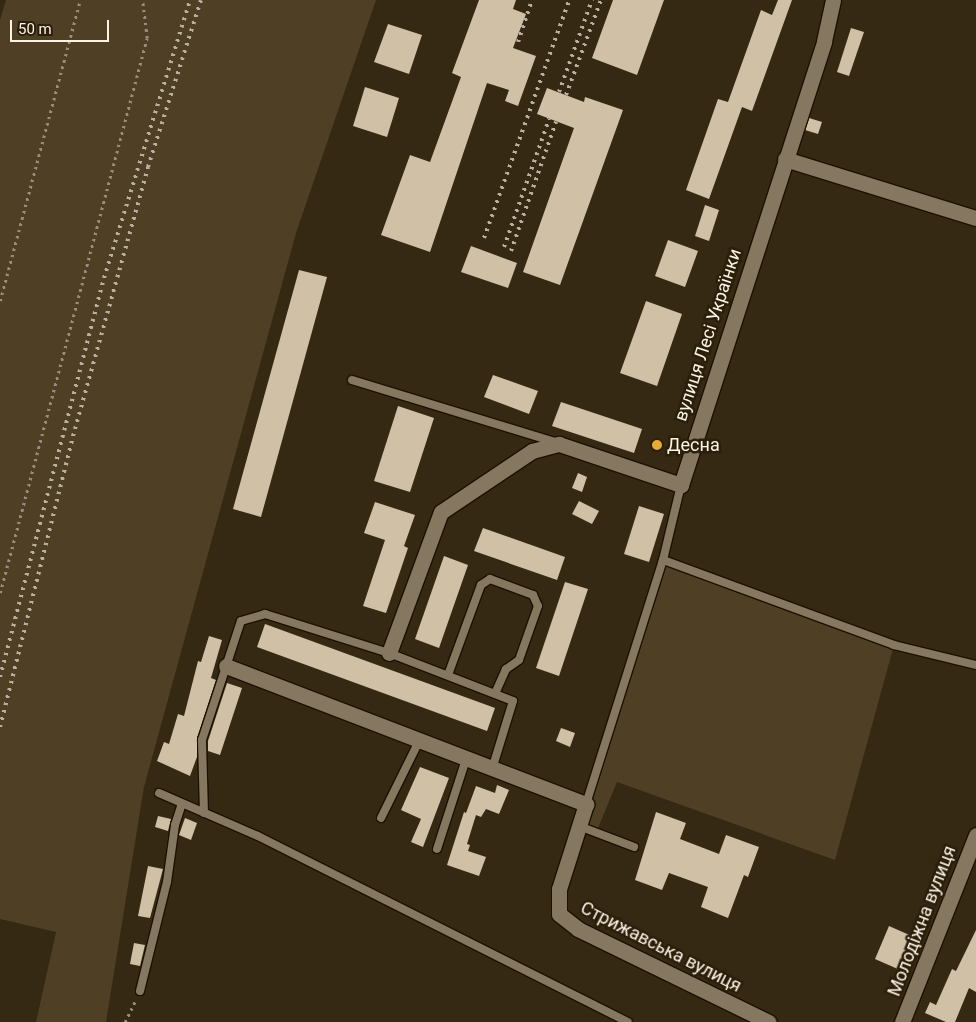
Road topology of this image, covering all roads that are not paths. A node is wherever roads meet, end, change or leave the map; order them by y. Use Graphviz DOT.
graph roads {
  1 [pos="833,0"];
  2 [pos="784,159"];
  3 [pos="976,218"];
  4 [pos="352,380"];
  5 [pos="559,444"];
  6 [pos="681,485"];
  7 [pos="664,560"];
  8 [pos="389,653"];
  9 [pos="976,665"];
  10 [pos="226,666"];
  11 [pos="448,676"];
  12 [pos="495,694"];
  13 [pos="420,739"];
  14 [pos="467,756"];
  15 [pos="493,766"];
  16 [pos="159,793"];
  17 [pos="182,804"];
  18 [pos="586,804"];
  19 [pos="204,813"];
  20 [pos="381,818"];
  21 [pos="579,826"];
  22 [pos="976,835"];
  23 [pos="634,847"];
  24 [pos="437,849"];
  25 [pos="140,991"];
  26 [pos="628,1022"];
  27 [pos="769,1022"];
  28 [pos="902,1022"];
  1 -- 2 [label="street, вулиця Лесі Українки"];
  2 -- 3 [label="street"];
  2 -- 6 [label="street, вулиця Лесі Українки"];
  4 -- 5 [label="lane"];
  5 -- 6 [label="street"];
  5 -- 8 [label="street"];
  6 -- 7 [label="lane"];
  7 -- 9 [label="lane"];
  7 -- 18 [label="lane"];
  8 -- 10 [label="lane"];
  8 -- 11 [label="lane"];
  10 -- 13 [label="street"];
  10 -- 19 [label="lane"];
  11 -- 12 [label="lane"];
  11 -- 12 [label="lane"];
  12 -- 15 [label="lane"];
  13 -- 14 [label="street"];
  13 -- 20 [label="lane"];
  14 -- 15 [label="street"];
  14 -- 24 [label="lane"];
  15 -- 18 [label="street"];
  16 -- 17 [label="lane"];
  17 -- 19 [label="lane"];
  17 -- 25 [label="lane"];
  18 -- 21 [label="street, Стрижавська вулиця"];
  19 -- 26 [label="lane"];
  21 -- 23 [label="lane"];
  21 -- 27 [label="street, Стрижавська вулиця"];
  22 -- 28 [label="street, Молодіжна вулиця"];
}
